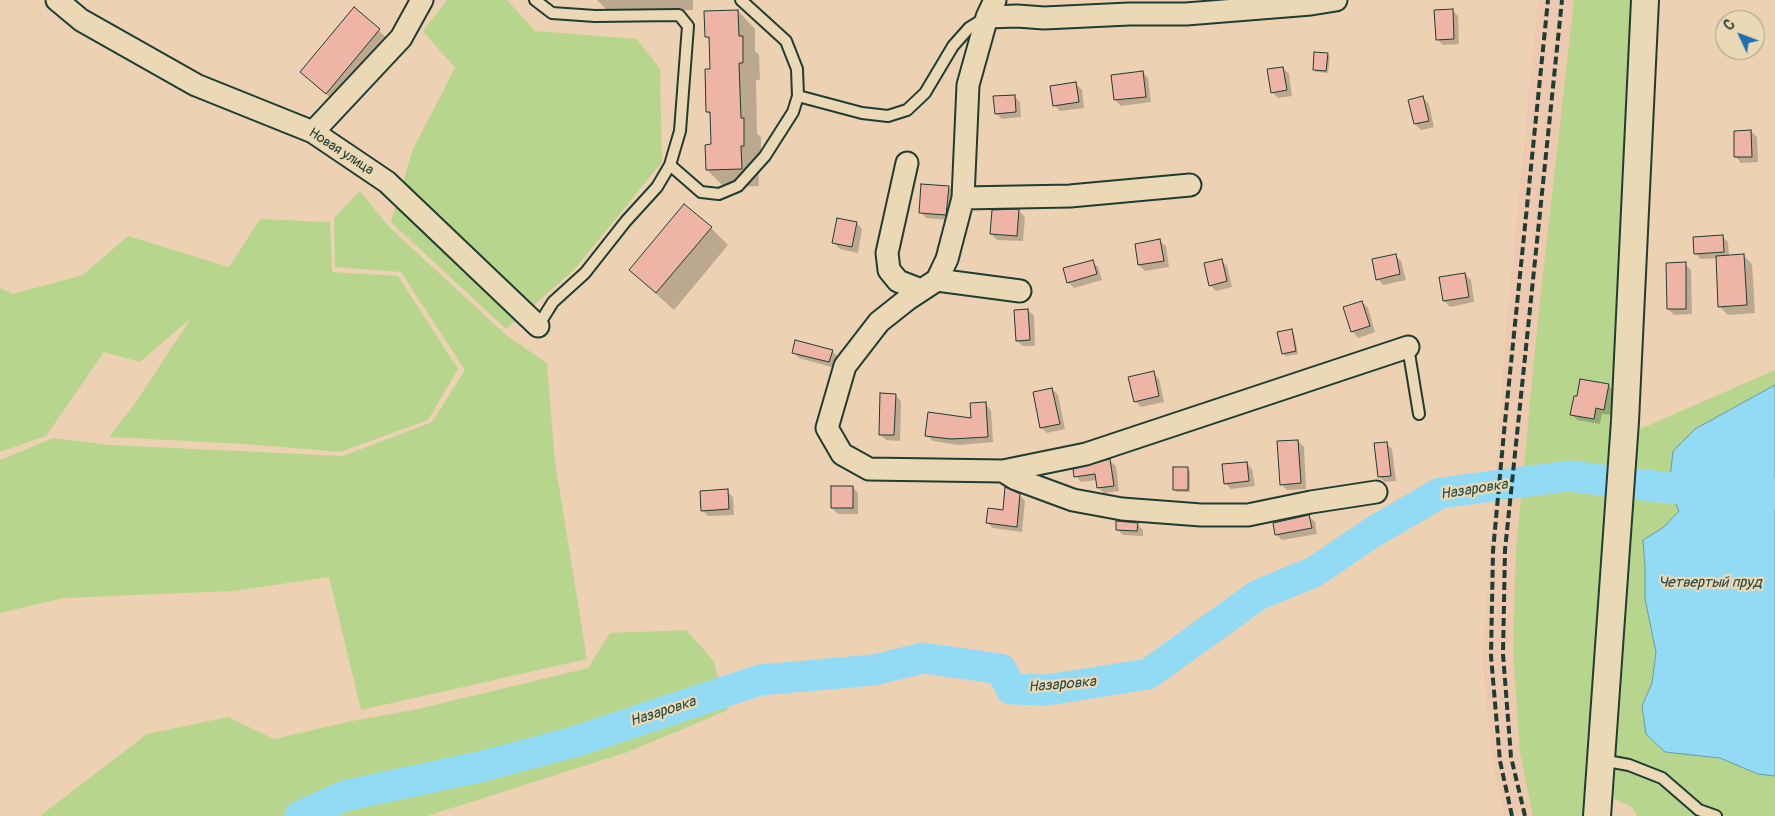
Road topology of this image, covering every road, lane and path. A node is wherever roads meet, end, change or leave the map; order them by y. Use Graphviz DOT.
graph roads {
  1 [pos="57,0"];
  2 [pos="422,0"];
  3 [pos="535,0"];
  4 [pos="741,0"];
  5 [pos="1336,0"];
  6 [pos="1645,0"];
  7 [pos="991,9"];
  8 [pos="798,96"];
  9 [pos="313,132"];
  10 [pos="907,163"];
  11 [pos="670,166"];
  12 [pos="1190,185"];
  13 [pos="963,198"];
  14 [pos="929,285"];
  15 [pos="1020,291"];
  16 [pos="538,326"];
  17 [pos="1408,347"];
  18 [pos="1419,414"];
  19 [pos="1003,471"];
  20 [pos="1376,492"];
  21 [pos="1601,760"];
  22 [pos="1597,816"];
  23 [pos="1716,816"];
  1 -- 9 [label="street, Новая улица"];
  2 -- 9 [label="street"];
  3 -- 11 [label="lane"];
  4 -- 8 [label="lane"];
  5 -- 7 [label="street"];
  6 -- 21 [label="street"];
  7 -- 8 [label="lane"];
  7 -- 13 [label="street"];
  8 -- 11 [label="lane"];
  9 -- 16 [label="street, Новая улица"];
  10 -- 14 [label="street"];
  11 -- 16 [label="lane"];
  12 -- 13 [label="street"];
  13 -- 14 [label="street"];
  14 -- 15 [label="street"];
  14 -- 19 [label="street"];
  17 -- 18 [label="lane"];
  17 -- 19 [label="street"];
  19 -- 20 [label="street"];
  21 -- 22 [label="street"];
  21 -- 23 [label="lane"];
}
